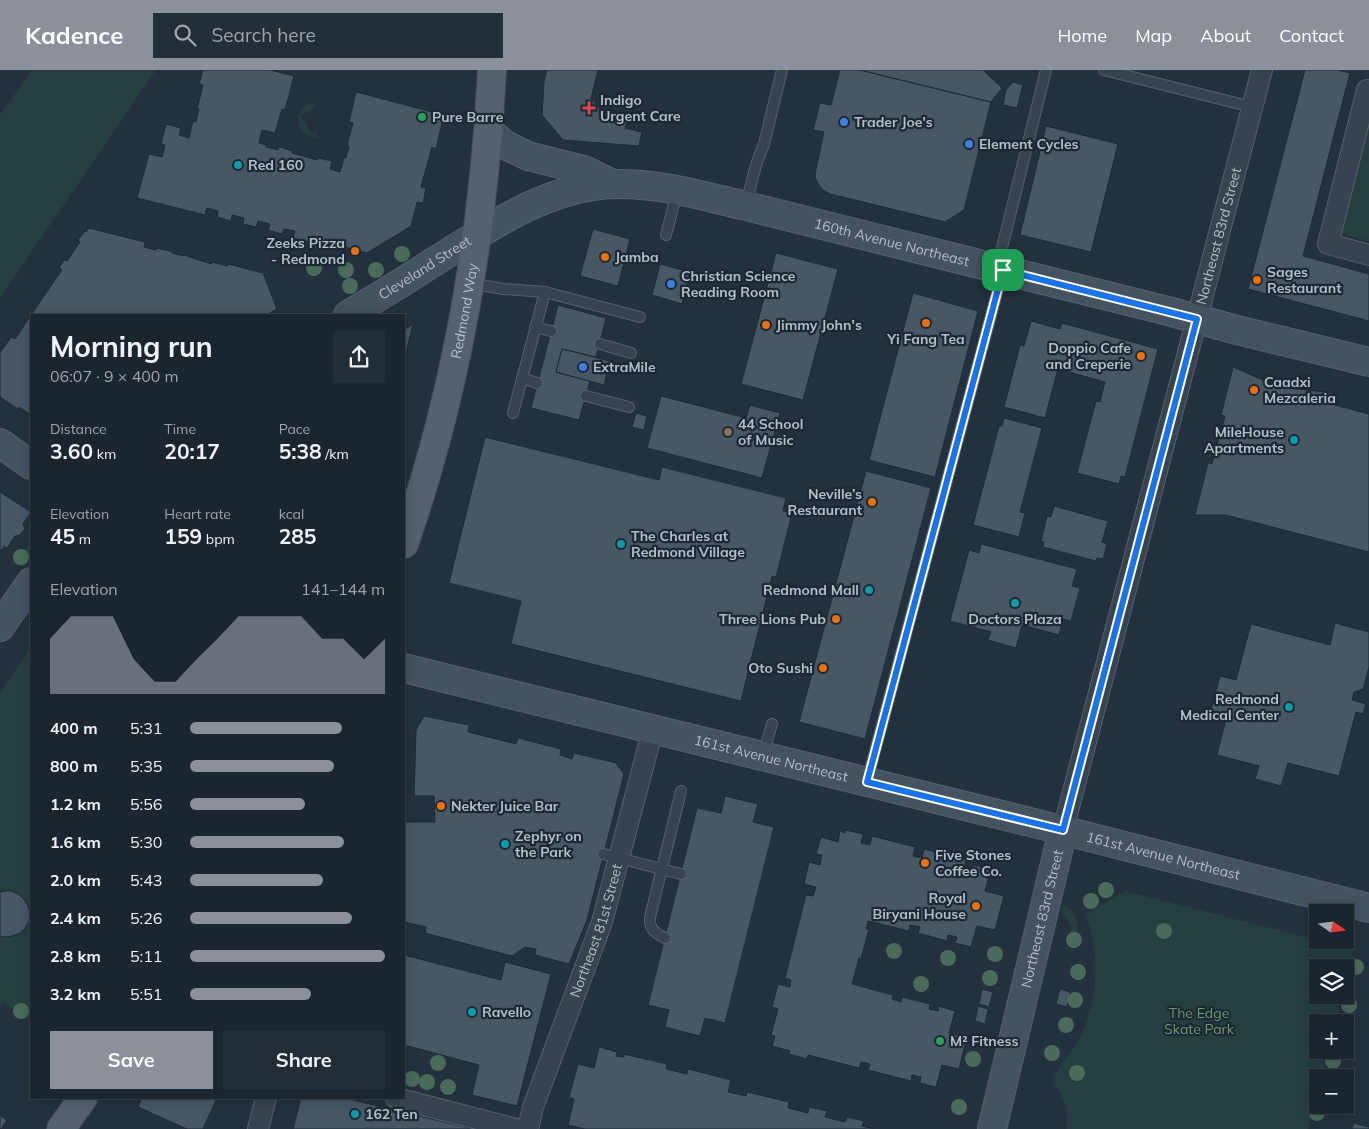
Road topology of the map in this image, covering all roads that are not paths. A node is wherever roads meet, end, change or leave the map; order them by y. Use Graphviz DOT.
graph roads {
  1 [pos="492,70"];
  2 [pos="782,70"];
  3 [pos="1046,70"];
  4 [pos="1104,70"];
  5 [pos="1262,70"];
  6 [pos="1369,91"];
  7 [pos="1252,108"];
  8 [pos="489,131"];
  9 [pos="615,184"];
  10 [pos="678,190"];
  11 [pos="746,206"];
  12 [pos="476,235"];
  13 [pos="666,235"];
  14 [pos="1369,255"];
  15 [pos="1000,270"];
  16 [pos="469,283"];
  17 [pos="545,292"];
  18 [pos="350,314"];
  19 [pos="640,317"];
  20 [pos="1197,319"];
  21 [pos="535,328"];
  22 [pos="551,331"];
  23 [pos="600,344"];
  24 [pos="631,353"];
  25 [pos="1369,362"];
  26 [pos="522,378"];
  27 [pos="537,383"];
  28 [pos="586,396"];
  29 [pos="629,407"];
  30 [pos="512,413"];
  31 [pos="0,443"];
  32 [pos="30,464"];
  33 [pos="405,541"];
  34 [pos="30,583"];
  35 [pos="0,627"];
  36 [pos="405,668"];
  37 [pos="772,724"];
  38 [pos="654,729"];
  39 [pos="762,756"];
  40 [pos="867,782"];
  41 [pos="681,791"];
  42 [pos="1063,830"];
  43 [pos="611,856"];
  44 [pos="662,869"];
  45 [pos="681,874"];
  46 [pos="1369,908"];
  47 [pos="665,938"];
  48 [pos="81,1099"];
  49 [pos="266,1099"];
  50 [pos="400,1099"];
  51 [pos="62,1129"];
  52 [pos="258,1129"];
  53 [pos="516,1129"];
  54 [pos="528,1129"];
  55 [pos="992,1129"];
  1 -- 8 [label="main road, Redmond Way"];
  2 -- 11 [label="lane"];
  3 -- 15 [label="lane"];
  4 -- 7 [label="lane"];
  5 -- 7 [label="street, Northeast 83rd Street"];
  6 -- 14 [label="street"];
  7 -- 20 [label="street, Northeast 83rd Street"];
  8 -- 9 [label="street"];
  8 -- 12 [label="main road, Redmond Way"];
  9 -- 10 [label="street, 160th Avenue Northeast"];
  9 -- 12 [label="street, 160th Avenue Northeast"];
  10 -- 11 [label="street, 160th Avenue Northeast"];
  10 -- 13 [label="lane"];
  11 -- 15 [label="street, 160th Avenue Northeast"];
  12 -- 16 [label="main road, Redmond Way"];
  12 -- 18 [label="street, Cleveland Street"];
  15 -- 20 [label="street, 160th Avenue Northeast"];
  15 -- 40 [label="lane"];
  16 -- 17 [label="lane"];
  16 -- 33 [label="main road, Redmond Way"];
  17 -- 19 [label="lane"];
  17 -- 21 [label="lane"];
  20 -- 25 [label="street, 160th Avenue Northeast"];
  20 -- 42 [label="street, Northeast 83rd Street"];
  21 -- 22 [label="lane"];
  21 -- 26 [label="lane"];
  23 -- 24 [label="lane"];
  26 -- 27 [label="lane"];
  26 -- 30 [label="lane"];
  28 -- 29 [label="lane"];
  31 -- 32 [label="street"];
  34 -- 35 [label="street"];
  36 -- 38 [label="street, 161st Avenue Northeast"];
  37 -- 39 [label="lane"];
  38 -- 39 [label="street, 161st Avenue Northeast"];
  38 -- 43 [label="street, Northeast 81st Street"];
  39 -- 40 [label="street, 161st Avenue Northeast"];
  40 -- 42 [label="street, 161st Avenue Northeast"];
  41 -- 44 [label="lane"];
  42 -- 46 [label="street, 161st Avenue Northeast"];
  42 -- 55 [label="street, Northeast 83rd Street"];
  43 -- 44 [label="lane"];
  43 -- 54 [label="street, Northeast 81st Street"];
  44 -- 45 [label="lane"];
  44 -- 47 [label="lane"];
  48 -- 51 [label="main road"];
  49 -- 52 [label="street"];
  50 -- 53 [label="street"];
}
